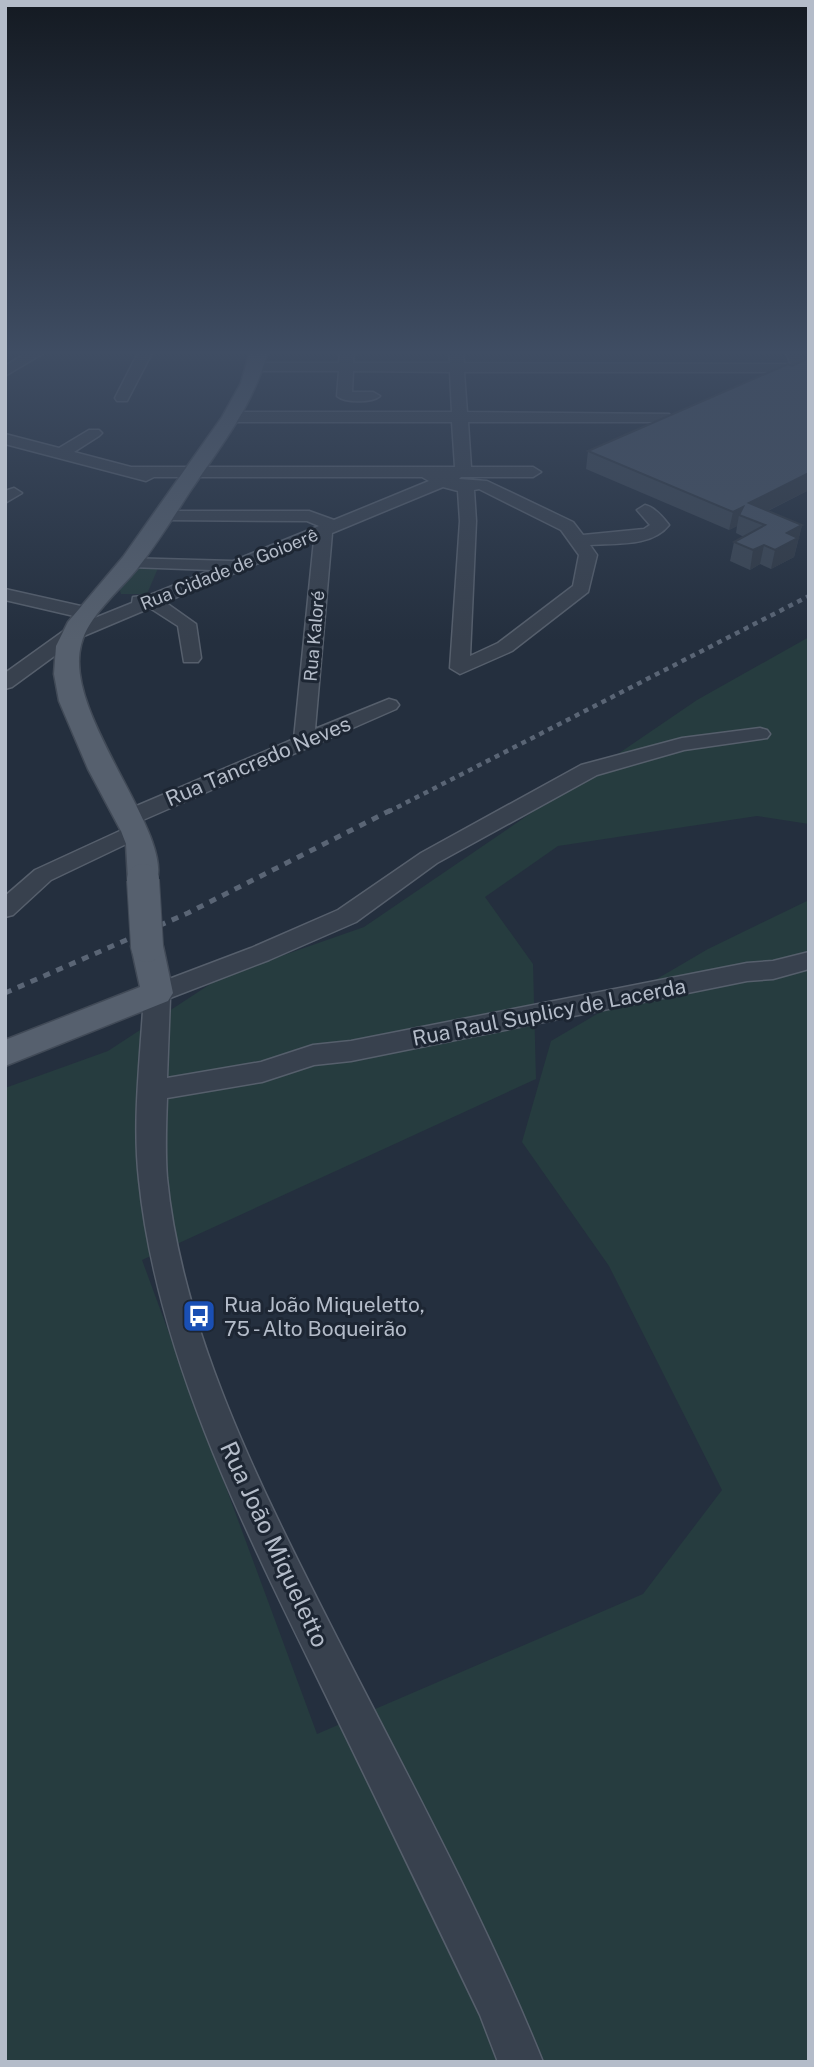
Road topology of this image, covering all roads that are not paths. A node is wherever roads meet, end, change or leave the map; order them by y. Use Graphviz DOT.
graph roads {
  1 [pos="37,447"];
  2 [pos="71,447"];
  3 [pos="211,447"];
  4 [pos="461,447"];
  5 [pos="61,454"];
  6 [pos="425,472"];
  7 [pos="533,472"];
  8 [pos="190,479"];
  9 [pos="463,479"];
  10 [pos="442,482"];
  11 [pos="645,510"];
  12 [pos="165,515"];
  13 [pos="329,528"];
  14 [pos="578,541"];
  15 [pos="131,562"];
  16 [pos="169,563"];
  17 [pos="236,565"];
  18 [pos="107,590"];
  19 [pos="5,594"];
  20 [pos="152,601"];
  21 [pos="87,613"];
  22 [pos="72,634"];
  23 [pos="191,658"];
  24 [pos="5,683"];
  25 [pos="389,705"];
  26 [pos="760,734"];
  27 [pos="304,741"];
  28 [pos="132,824"];
  29 [pos="5,909"];
  30 [pos="805,960"];
  31 [pos="157,993"];
  32 [pos="5,1054"];
  33 [pos="154,1090"];
  34 [pos="521,2062"];
  1 -- 5 [label="street"];
  2 -- 5 [label="street"];
  3 -- 8 [label="main road"];
  4 -- 9 [label="street"];
  5 -- 8 [label="street"];
  6 -- 8 [label="street"];
  6 -- 9 [label="street"];
  6 -- 10 [label="street"];
  7 -- 9 [label="street"];
  8 -- 12 [label="main road"];
  9 -- 10 [label="street, Rua Cidade de Goioerê"];
  9 -- 14 [label="street"];
  9 -- 14 [label="street"];
  10 -- 13 [label="street, Rua Cidade de Goioerê"];
  11 -- 14 [label="street"];
  12 -- 13 [label="street"];
  12 -- 15 [label="main road"];
  13 -- 17 [label="street, Rua Cidade de Goioerê"];
  13 -- 27 [label="street, Rua Kaloré"];
  15 -- 16 [label="street"];
  15 -- 18 [label="main road"];
  16 -- 17 [label="street"];
  16 -- 20 [label="street"];
  17 -- 20 [label="street, Rua Cidade de Goioerê"];
  18 -- 20 [label="street"];
  18 -- 21 [label="main road"];
  19 -- 21 [label="street"];
  20 -- 22 [label="street, Rua Cidade de Goioerê"];
  20 -- 23 [label="street"];
  21 -- 22 [label="main road"];
  22 -- 24 [label="street, Rua Cidade de Goioerê"];
  22 -- 28 [label="main road"];
  25 -- 27 [label="street, Rua Tancredo Neves"];
  26 -- 31 [label="street"];
  27 -- 28 [label="street, Rua Tancredo Neves"];
  28 -- 29 [label="street, Rua Tancredo Neves"];
  28 -- 31 [label="main road, bridge"];
  30 -- 33 [label="street, Rua Raul Suplicy de Lacerda"];
  31 -- 32 [label="main road"];
  31 -- 33 [label="street, Rua João Miqueletto"];
  33 -- 34 [label="street, Rua João Miqueletto"];
}
